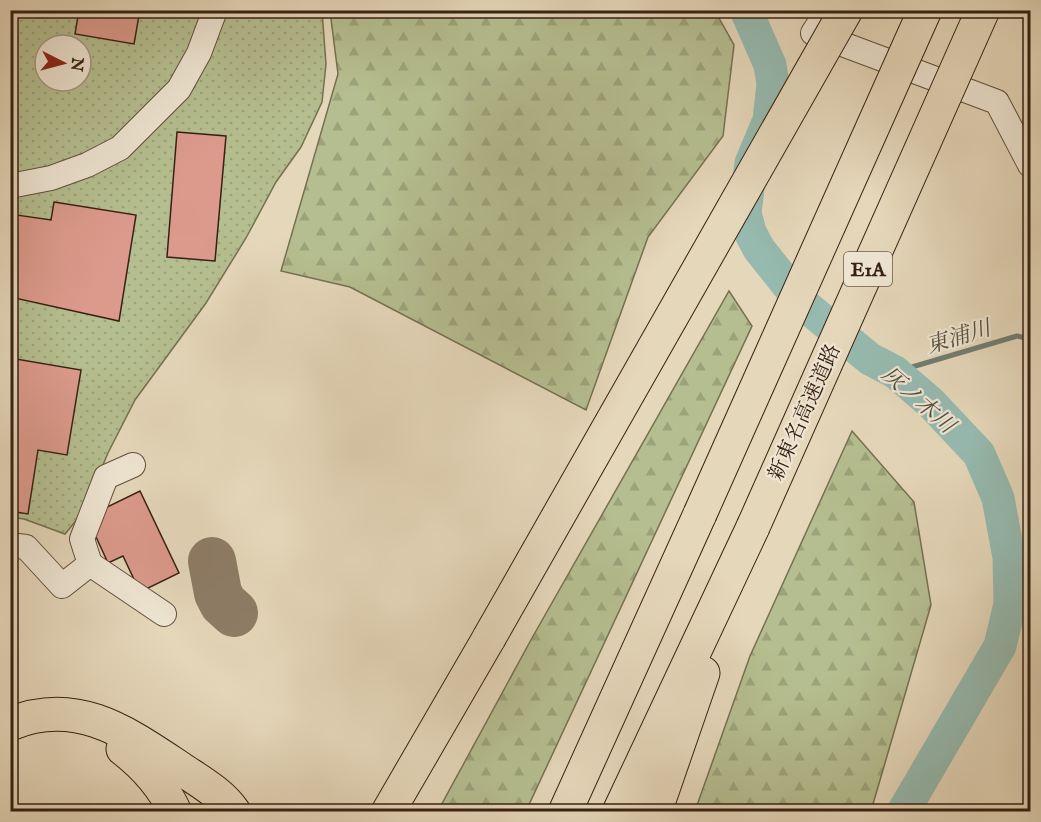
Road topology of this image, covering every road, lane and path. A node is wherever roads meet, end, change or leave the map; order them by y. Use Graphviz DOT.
graph roads {
  1 [pos="215,10"];
  2 [pos="828,10"];
  3 [pos="846,10"];
  4 [pos="925,10"];
  5 [pos="983,10"];
  6 [pos="1030,165"];
  7 [pos="10,186"];
  8 [pos="133,465"];
  9 [pos="753,527"];
  10 [pos="10,544"];
  11 [pos="90,564"];
  12 [pos="164,614"];
  13 [pos="10,724"];
  14 [pos="10,740"];
  15 [pos="228,808"];
  16 [pos="175,812"];
  17 [pos="388,812"];
  18 [pos="565,812"];
  19 [pos="619,812"];
  20 [pos="655,812"];
  1 -- 7 [label="street"];
  2 -- 6 [label="street"];
  3 -- 17 [label="highway, bridge"];
  4 -- 18 [label="highway, E1A, bridge"];
  5 -- 9 [label="highway, 新東名高速道路 / E1A, bridge"];
  8 -- 11 [label="street"];
  9 -- 19 [label="highway, 新東名高速道路 / E1A"];
  9 -- 20 [label="highway"];
  10 -- 11 [label="street"];
  11 -- 12 [label="street"];
  13 -- 15 [label="highway"];
  14 -- 16 [label="highway"];
}
